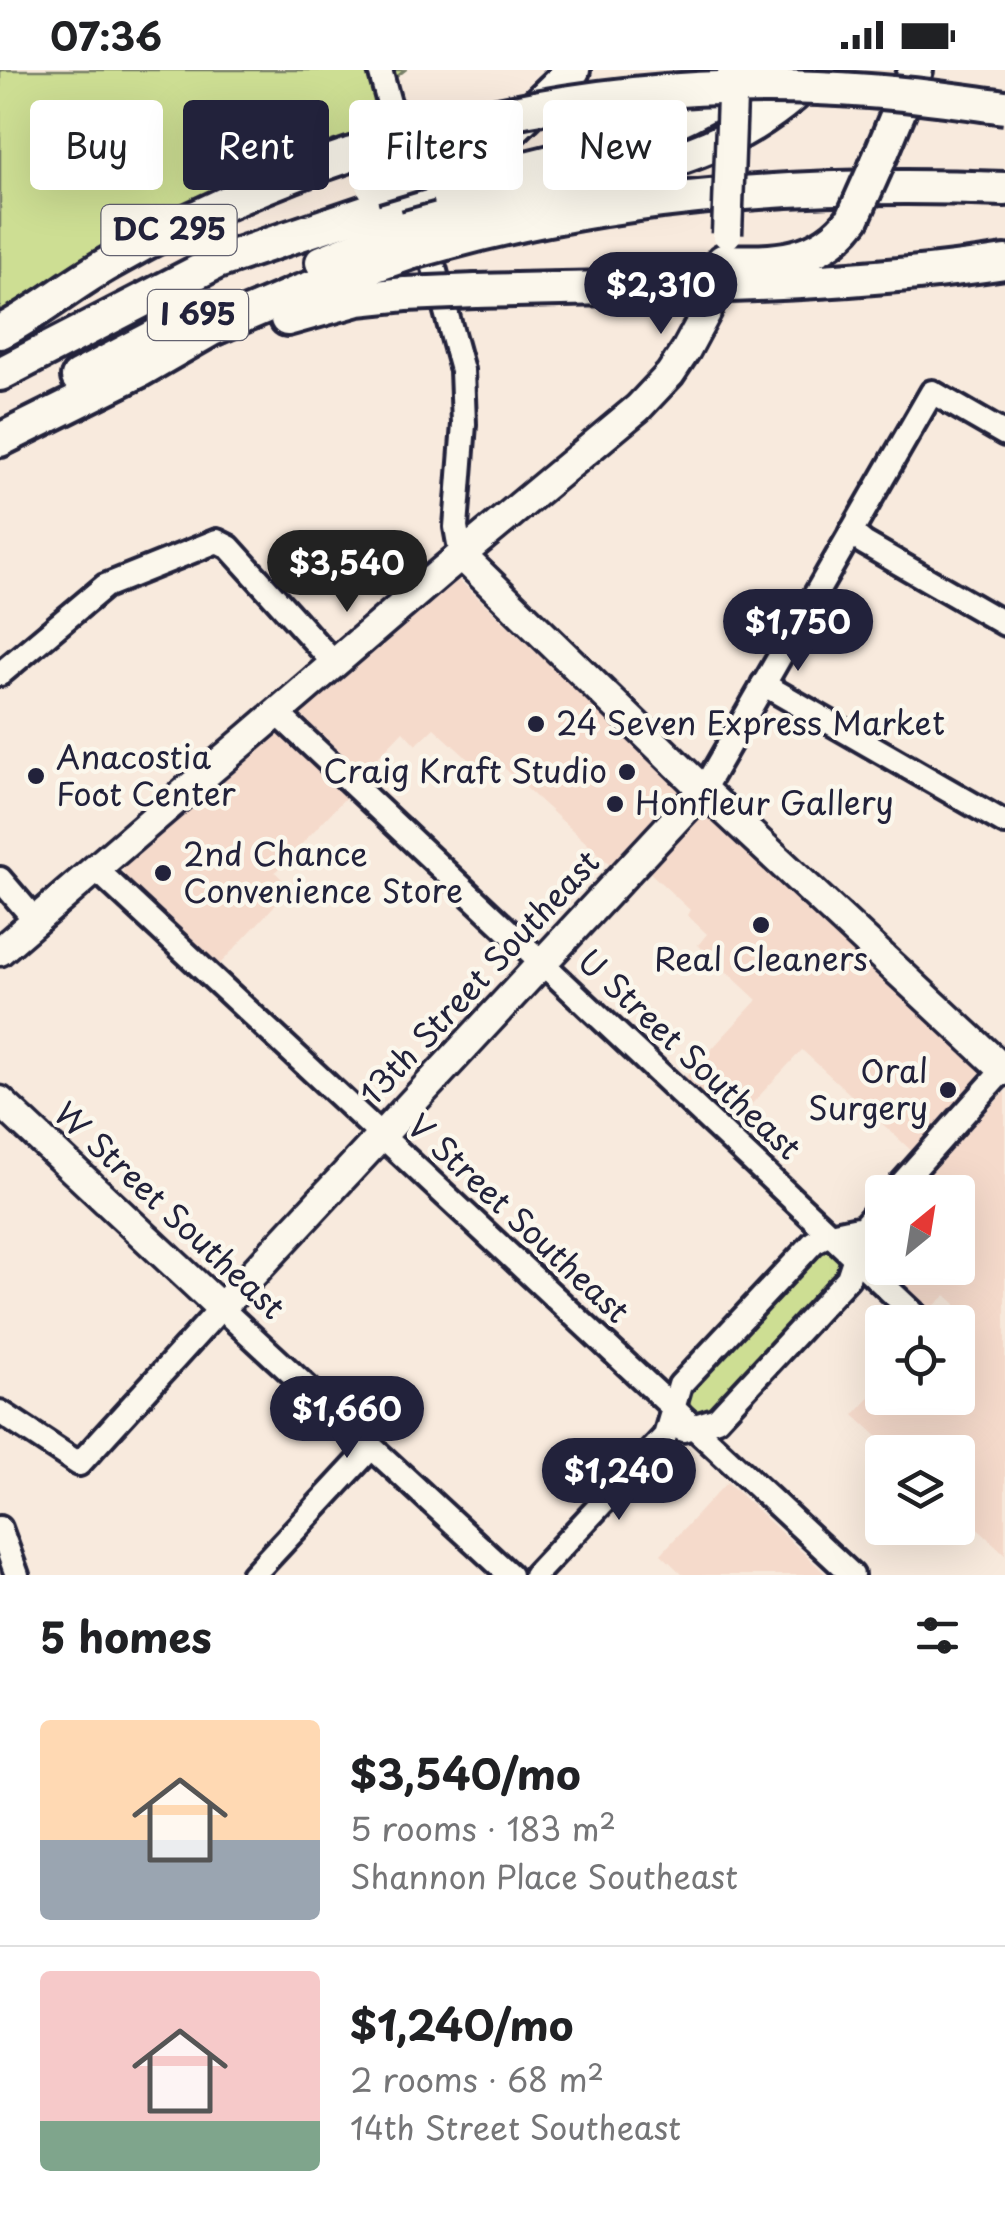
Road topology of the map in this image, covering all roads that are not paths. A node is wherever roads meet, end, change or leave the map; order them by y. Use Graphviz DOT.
graph roads {
  1 [pos="380,70"];
  2 [pos="573,70"];
  3 [pos="733,70"];
  4 [pos="755,70"];
  5 [pos="819,70"];
  6 [pos="916,70"];
  7 [pos="1005,107"];
  8 [pos="1005,189"];
  9 [pos="440,204"];
  10 [pos="397,217"];
  11 [pos="722,260"];
  12 [pos="1005,262"];
  13 [pos="0,332"];
  14 [pos="141,370"];
  15 [pos="0,374"];
  16 [pos="0,420"];
  17 [pos="1005,434"];
  18 [pos="0,440"];
  19 [pos="851,532"];
  20 [pos="461,555"];
  21 [pos="1005,624"];
  22 [pos="334,663"];
  23 [pos="0,674"];
  24 [pos="762,684"];
  25 [pos="277,713"];
  26 [pos="704,790"];
  27 [pos="1005,824"];
  28 [pos="96,870"];
  29 [pos="0,880"];
  30 [pos="36,921"];
  31 [pos="0,952"];
  32 [pos="542,962"];
  33 [pos="1005,1069"];
  34 [pos="0,1101"];
  35 [pos="381,1136"];
  36 [pos="909,1175"];
  37 [pos="865,1225"];
  38 [pos="863,1227"];
  39 [pos="830,1234"];
  40 [pos="855,1259"];
  41 [pos="905,1305"];
  42 [pos="222,1308"];
  43 [pos="673,1408"];
  44 [pos="0,1412"];
  45 [pos="694,1427"];
  46 [pos="665,1436"];
  47 [pos="371,1448"];
  48 [pos="0,1528"];
  49 [pos="17,1575"];
  50 [pos="253,1575"];
  51 [pos="510,1575"];
  52 [pos="535,1575"];
  53 [pos="852,1575"];
  1 -- 20 [label="street"];
  2 -- 9 [label="highway"];
  3 -- 11 [label="main road, bridge"];
  4 -- 9 [label="highway"];
  5 -- 9 [label="highway"];
  6 -- 11 [label="highway, bridge"];
  7 -- 13 [label="highway, DC 295, bridge"];
  8 -- 9 [label="highway"];
  9 -- 10 [label="highway, bridge"];
  9 -- 10 [label="highway, bridge"];
  10 -- 14 [label="highway"];
  10 -- 15 [label="highway, I 695"];
  10 -- 16 [label="highway, I 695"];
  11 -- 12 [label="highway"];
  11 -- 14 [label="highway, bridge"];
  11 -- 20 [label="main road"];
  14 -- 18 [label="highway"];
  17 -- 19 [label="street, 13th Street Southeast"];
  19 -- 21 [label="street"];
  19 -- 24 [label="street, 13th Street Southeast"];
  20 -- 22 [label="main road"];
  20 -- 26 [label="main road"];
  22 -- 23 [label="street"];
  22 -- 25 [label="main road"];
  24 -- 26 [label="street, 13th Street Southeast"];
  24 -- 27 [label="street"];
  25 -- 28 [label="main road"];
  25 -- 32 [label="street, U Street Southeast"];
  26 -- 32 [label="main road, 13th Street Southeast"];
  26 -- 33 [label="main road"];
  28 -- 30 [label="main road"];
  28 -- 35 [label="street, V Street Southeast"];
  29 -- 30 [label="street"];
  30 -- 31 [label="main road"];
  32 -- 35 [label="main road, 13th Street Southeast"];
  32 -- 39 [label="street, U Street Southeast"];
  33 -- 36 [label="street"];
  34 -- 42 [label="main road, W Street Southeast"];
  35 -- 42 [label="main road, 13th Street Southeast"];
  35 -- 43 [label="street, V Street Southeast"];
  37 -- 38 [label="street"];
  38 -- 39 [label="street"];
  38 -- 40 [label="street"];
  39 -- 40 [label="street, U Street Southeast"];
  39 -- 43 [label="street"];
  40 -- 41 [label="street, U Street Southeast"];
  40 -- 45 [label="street"];
  42 -- 44 [label="street, 13th Street Southeast"];
  42 -- 47 [label="street, W Street Southeast"];
  43 -- 45 [label="street, V Street Southeast"];
  43 -- 46 [label="street"];
  45 -- 46 [label="street"];
  45 -- 53 [label="street, V Street Southeast"];
  46 -- 52 [label="street"];
  47 -- 50 [label="street"];
  47 -- 51 [label="street, W Street Southeast"];
  48 -- 49 [label="street"];
}
